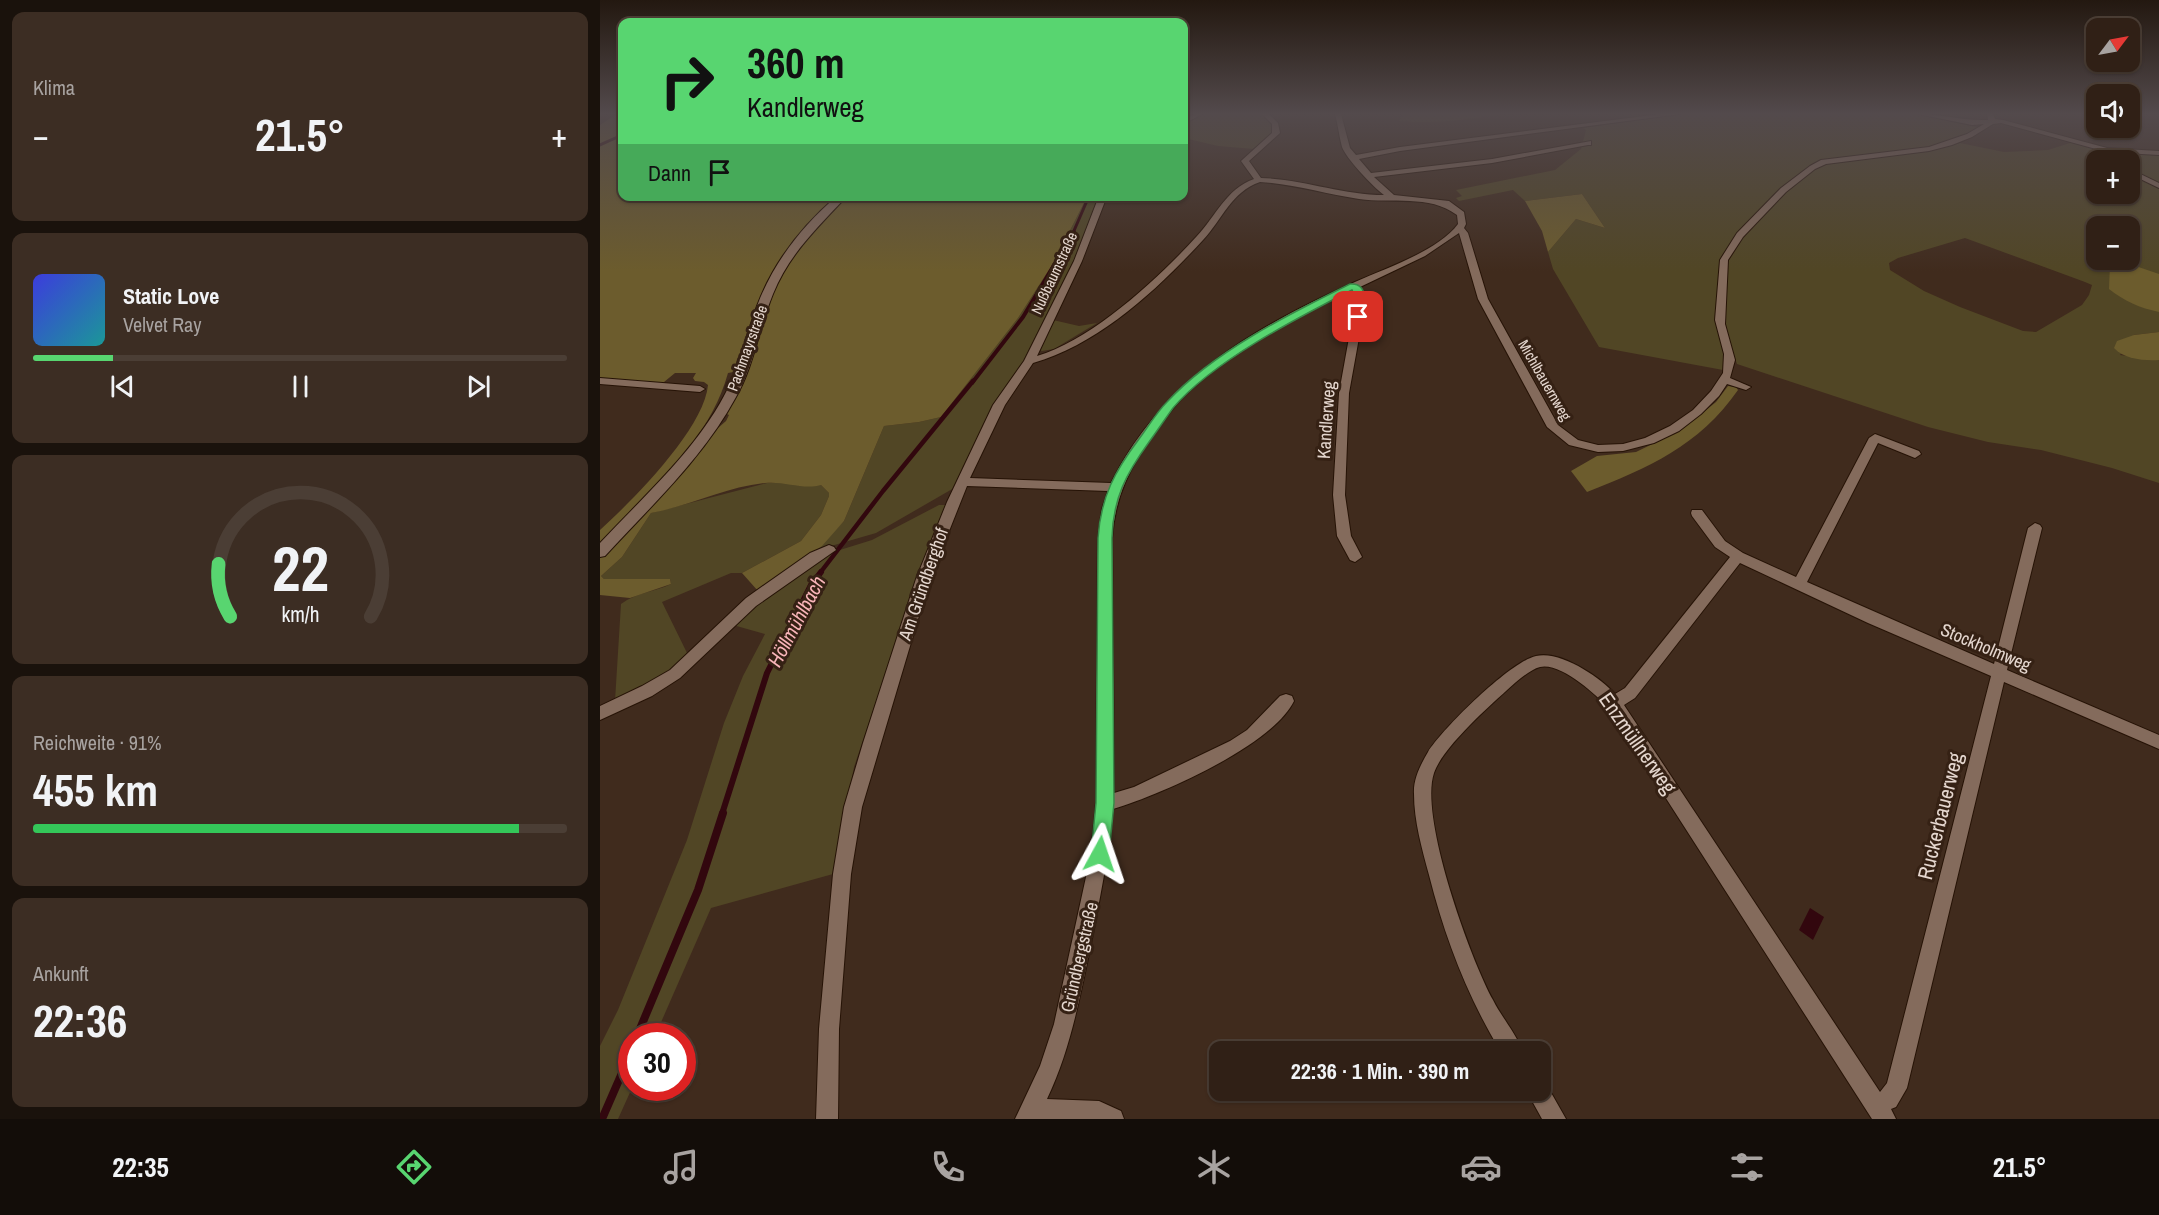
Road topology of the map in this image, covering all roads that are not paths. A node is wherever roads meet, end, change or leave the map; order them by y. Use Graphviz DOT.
graph roads {
  1 [pos="1248,166"];
  2 [pos="1359,166"];
  3 [pos="1448,166"];
  4 [pos="1815,166"];
  5 [pos="1367,176"];
  6 [pos="2140,176"];
  7 [pos="1259,180"];
  8 [pos="2159,186"];
  9 [pos="1392,197"];
  10 [pos="838,201"];
  11 [pos="1101,201"];
  12 [pos="1460,229"];
  13 [pos="1353,286"];
  14 [pos="1029,361"];
  15 [pos="1724,379"];
  16 [pos="600,381"];
  17 [pos="1746,387"];
  18 [pos="700,389"];
  19 [pos="1915,454"];
  20 [pos="962,482"];
  21 [pos="1114,487"];
  22 [pos="1697,513"];
  23 [pos="2035,528"];
  24 [pos="829,550"];
  25 [pos="600,552"];
  26 [pos="1738,556"];
  27 [pos="1355,557"];
  28 [pos="1799,584"];
  29 [pos="1998,673"];
  30 [pos="1286,700"];
  31 [pos="1614,703"];
  32 [pos="600,712"];
  33 [pos="2159,742"];
  34 [pos="1105,803"];
  35 [pos="1506,1041"];
  36 [pos="1544,1101"];
  37 [pos="1881,1112"];
  38 [pos="1029,1114"];
  39 [pos="827,1119"];
  40 [pos="1113,1119"];
  41 [pos="1555,1119"];
  1 -- 7 [label="street"];
  2 -- 5 [label="street"];
  3 -- 5 [label="street"];
  4 -- 15 [label="street"];
  5 -- 9 [label="street"];
  6 -- 8 [label="street"];
  7 -- 9 [label="street"];
  7 -- 14 [label="street"];
  9 -- 12 [label="street"];
  10 -- 25 [label="street, Pachmayrstraße"];
  11 -- 14 [label="street, Nußbaumstraße"];
  12 -- 13 [label="street, Gründbergstraße"];
  12 -- 15 [label="street, Michlbauernweg"];
  13 -- 21 [label="street, Gründbergstraße"];
  13 -- 27 [label="street, Kandlerweg"];
  14 -- 20 [label="street, Am Gründberghof"];
  15 -- 17 [label="street"];
  16 -- 18 [label="street"];
  19 -- 28 [label="street"];
  20 -- 21 [label="street"];
  20 -- 39 [label="street, Am Gründberghof"];
  21 -- 34 [label="street, Gründbergstraße"];
  22 -- 26 [label="street, Stockholmweg"];
  23 -- 29 [label="street, Ruckerbauerweg"];
  24 -- 32 [label="street"];
  26 -- 28 [label="street, Stockholmweg"];
  26 -- 31 [label="street"];
  28 -- 29 [label="street, Stockholmweg"];
  29 -- 33 [label="street, Stockholmweg"];
  29 -- 37 [label="street, Ruckerbauerweg"];
  30 -- 34 [label="street"];
  31 -- 35 [label="street, Enzmüllnerweg"];
  31 -- 37 [label="street, Enzmüllnerweg"];
  34 -- 38 [label="street, Gründbergstraße"];
  36 -- 41 [label="street"];
  38 -- 40 [label="street"];
}
